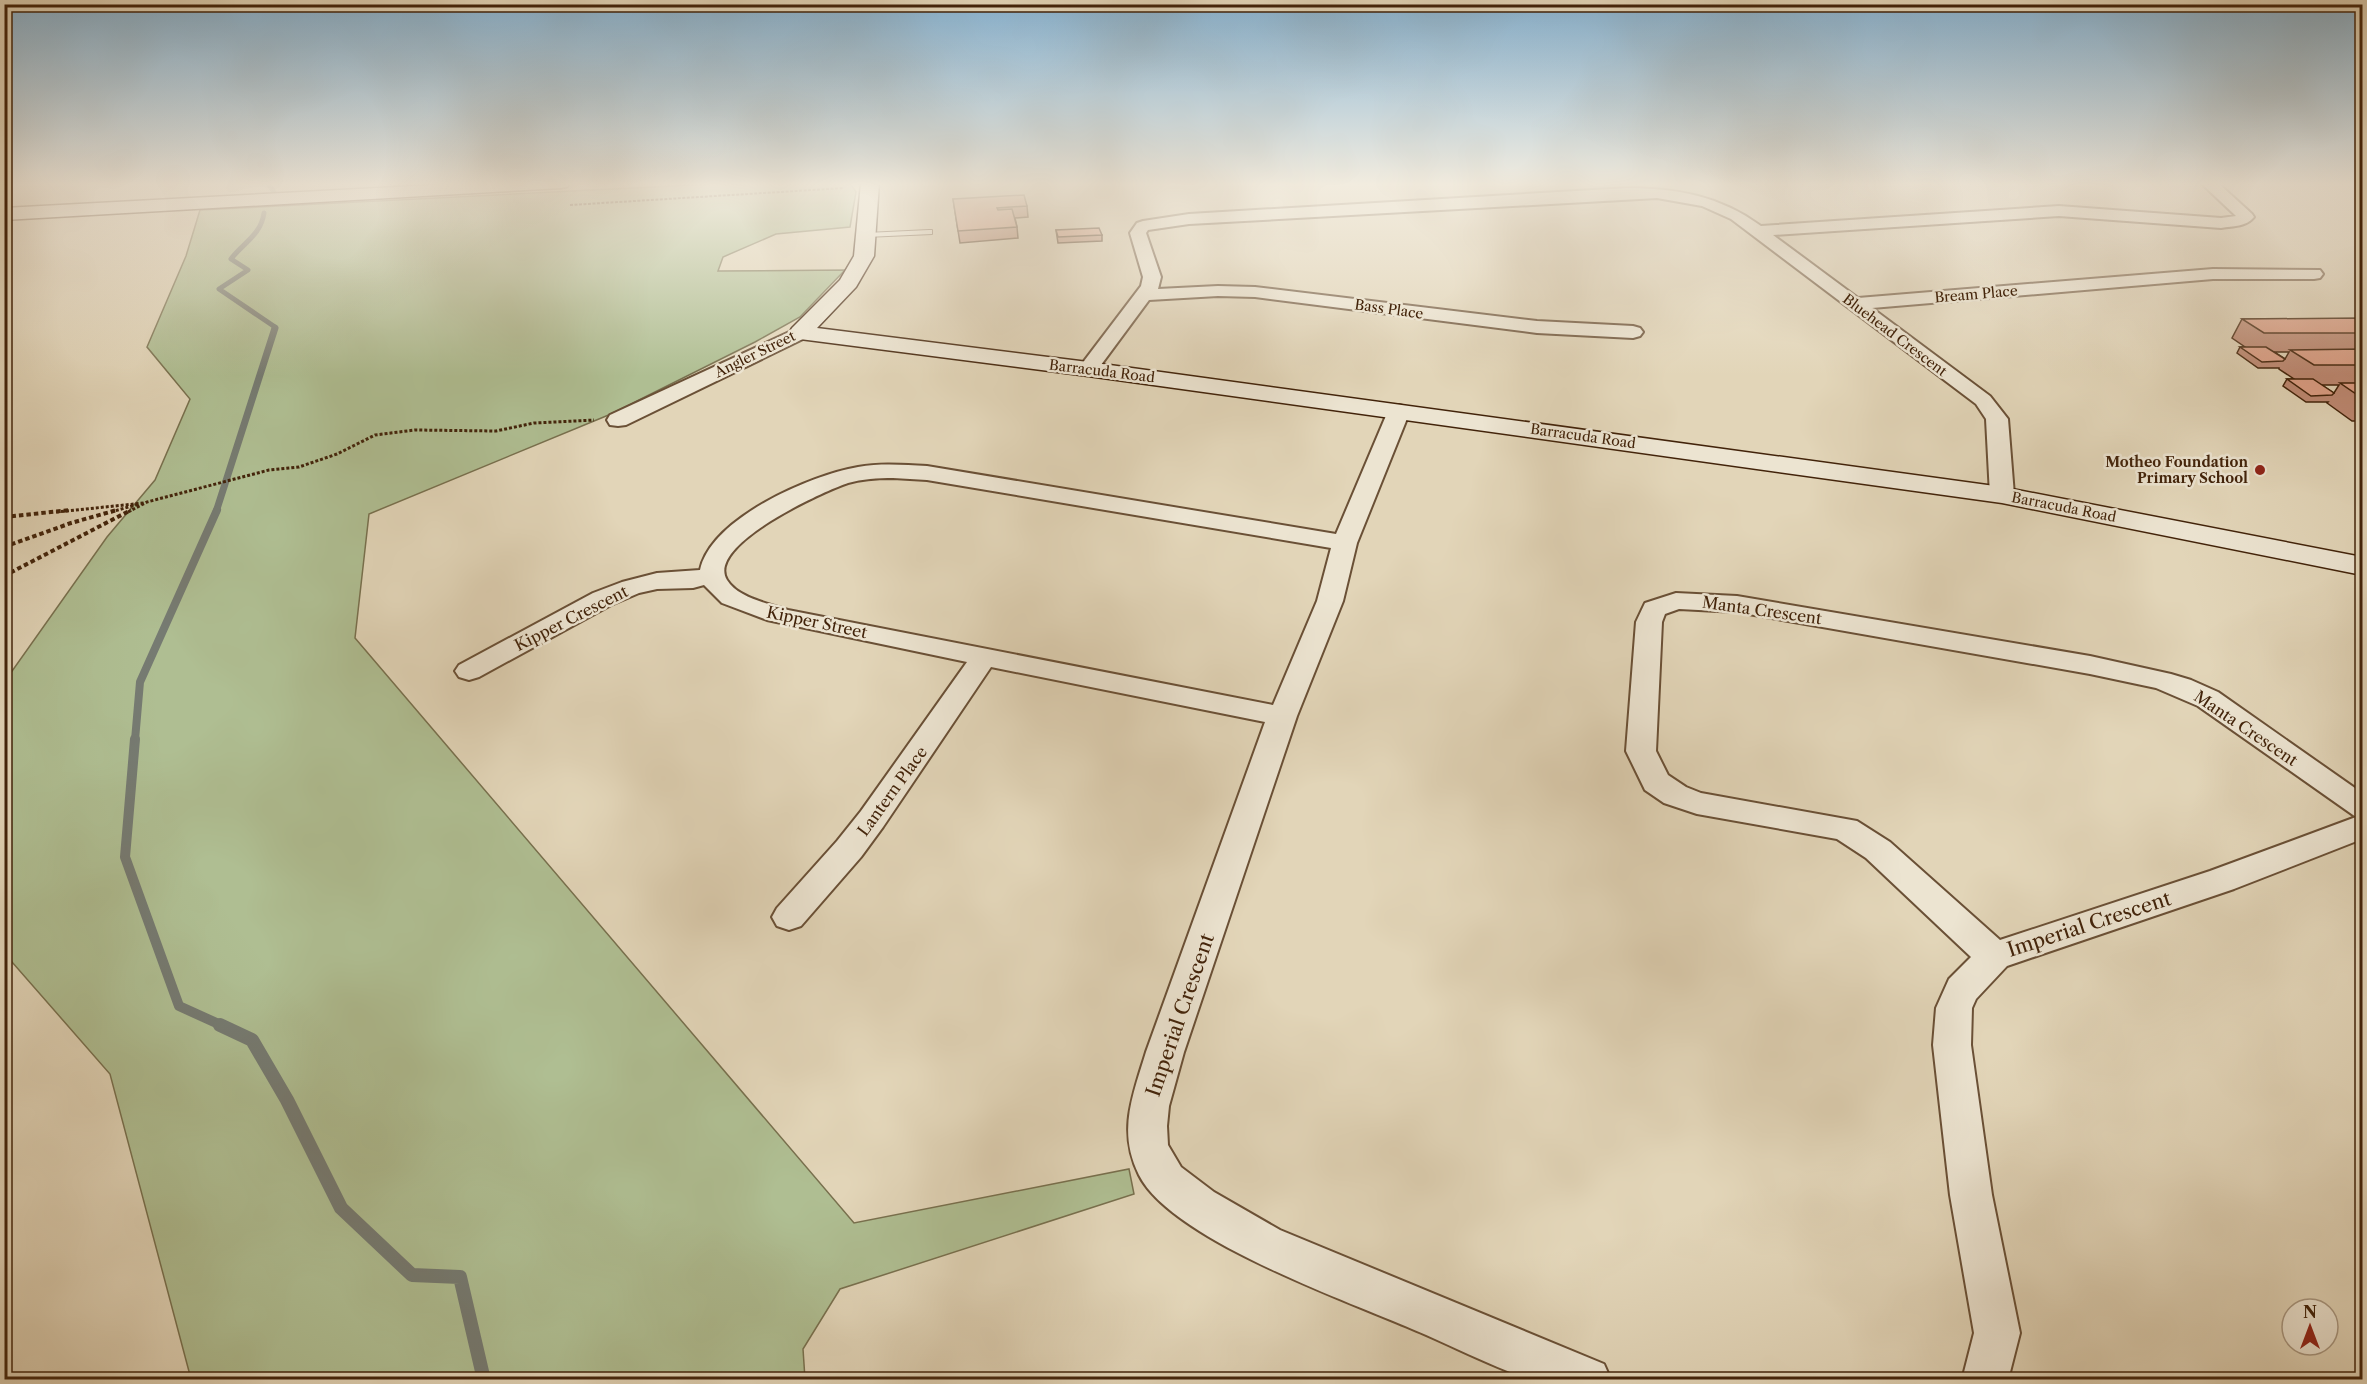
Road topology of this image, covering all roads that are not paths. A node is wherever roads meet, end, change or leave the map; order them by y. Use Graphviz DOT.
graph roads {
  1 [pos="865,248"];
  2 [pos="1143,248"];
  3 [pos="1778,248"];
  4 [pos="2314,274"];
  5 [pos="1144,295"];
  6 [pos="1853,304"];
  7 [pos="1634,332"];
  8 [pos="800,333"];
  9 [pos="1088,369"];
  10 [pos="1399,411"];
  11 [pos="618,420"];
  12 [pos="2002,495"];
  13 [pos="1345,543"];
  14 [pos="2362,566"];
  15 [pos="712,575"];
  16 [pos="984,657"];
  17 [pos="469,671"];
  18 [pos="1282,716"];
  19 [pos="2362,808"];
  20 [pos="2362,827"];
  21 [pos="789,916"];
  22 [pos="1994,956"];
  23 [pos="1588,1380"];
  24 [pos="1985,1380"];
  1 -- 8 [label="street, Angler Street"];
  2 -- 5 [label="street, Bluehead Crescent"];
  3 -- 6 [label="street, Bluehead Crescent"];
  4 -- 6 [label="street, Bream Place"];
  5 -- 7 [label="street, Bass Place"];
  5 -- 9 [label="street, Bluehead Crescent"];
  6 -- 12 [label="street, Bluehead Crescent"];
  8 -- 9 [label="street, Barracuda Road"];
  8 -- 11 [label="street, Angler Street"];
  9 -- 10 [label="street, Barracuda Road"];
  10 -- 12 [label="street, Barracuda Road"];
  10 -- 13 [label="street, Imperial Crescent"];
  12 -- 14 [label="street, Barracuda Road"];
  13 -- 15 [label="street"];
  13 -- 18 [label="street, Imperial Crescent"];
  15 -- 16 [label="street, Kipper Street"];
  15 -- 17 [label="street, Kipper Crescent"];
  16 -- 18 [label="street, Kipper Street"];
  16 -- 21 [label="street, Lantern Place"];
  18 -- 23 [label="street, Imperial Crescent"];
  19 -- 22 [label="street, Manta Crescent"];
  20 -- 22 [label="street, Imperial Crescent"];
  22 -- 24 [label="street, Imperial Crescent"];
}
